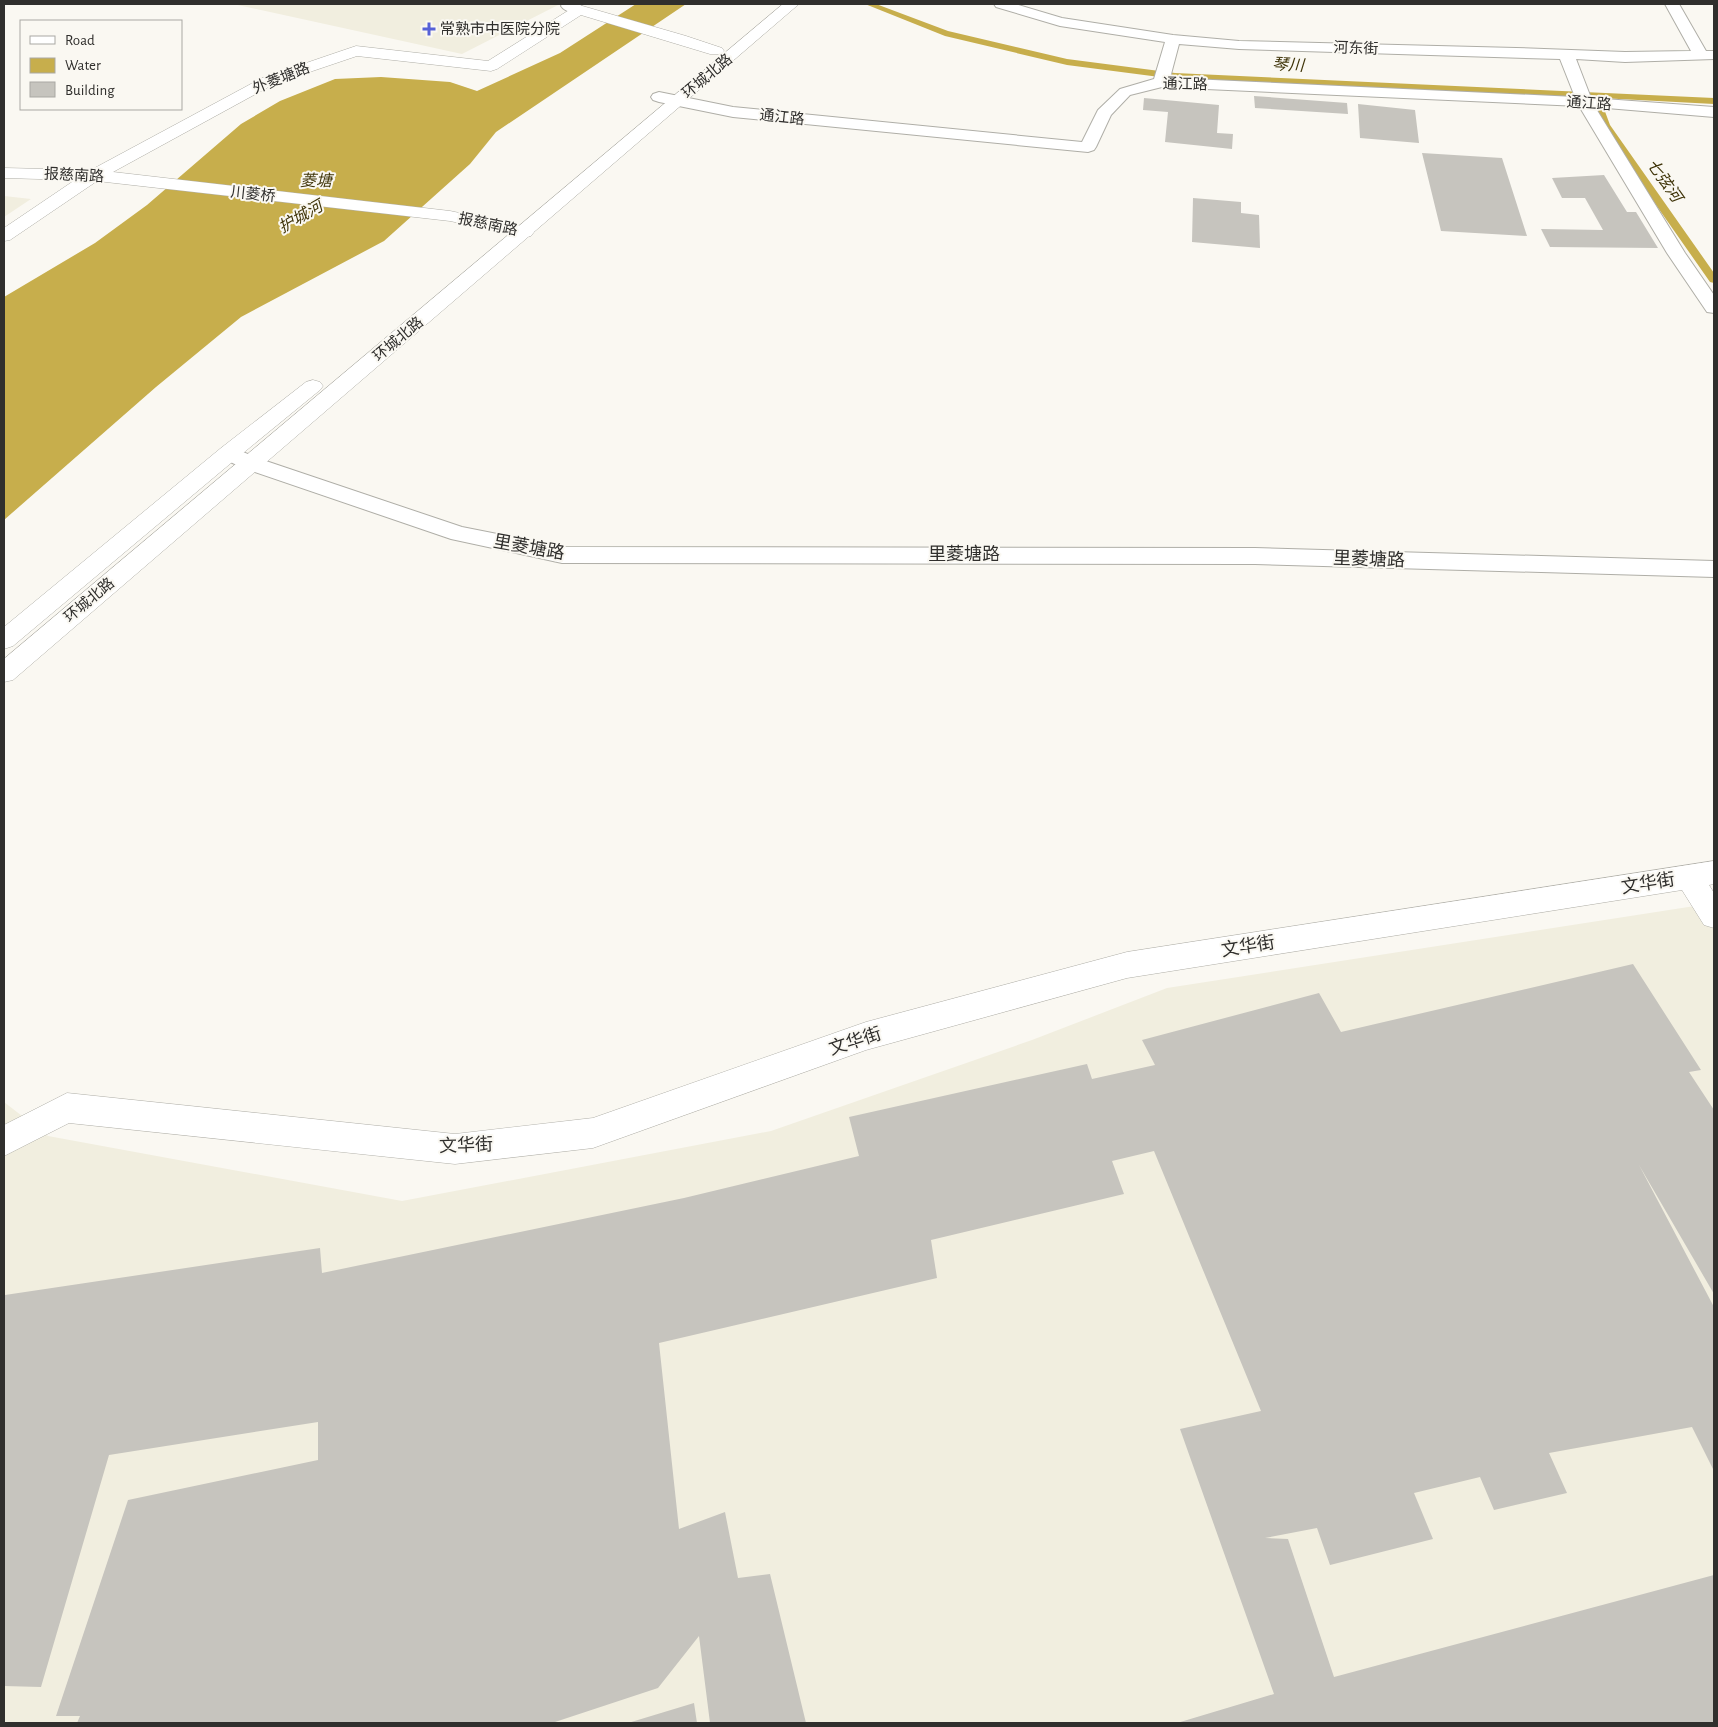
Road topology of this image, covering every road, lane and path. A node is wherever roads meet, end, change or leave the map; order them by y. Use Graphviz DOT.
graph roads {
  1 [pos="777,4"];
  2 [pos="792,4"];
  3 [pos="1001,4"];
  4 [pos="1672,4"];
  5 [pos="576,7"];
  6 [pos="1173,39"];
  7 [pos="716,52"];
  8 [pos="1707,55"];
  9 [pos="1567,56"];
  10 [pos="1163,75"];
  11 [pos="1582,95"];
  12 [pos="668,99"];
  13 [pos="1714,112"];
  14 [pos="4,173"];
  15 [pos="94,175"];
  16 [pos="145,181"];
  17 [pos="450,216"];
  18 [pos="518,230"];
  19 [pos="4,236"];
  20 [pos="1714,308"];
  21 [pos="229,453"];
  22 [pos="250,462"];
  23 [pos="1714,569"];
  24 [pos="4,640"];
  25 [pos="4,672"];
  26 [pos="1702,875"];
  27 [pos="1714,916"];
  28 [pos="4,1140"];
  1 -- 7 [label="street, 环城北路"];
  2 -- 12 [label="street, 环城北路"];
  3 -- 6 [label="lane, 河东街"];
  4 -- 8 [label="lane"];
  5 -- 7 [label="street"];
  5 -- 15 [label="street, 外菱塘路"];
  6 -- 9 [label="lane, 河东街"];
  6 -- 10 [label="lane"];
  7 -- 12 [label="street, 环城北路"];
  8 -- 9 [label="lane, 河东街"];
  9 -- 11 [label="lane"];
  10 -- 11 [label="lane, 通江路"];
  10 -- 12 [label="lane, 通江路"];
  11 -- 13 [label="lane, 通江路"];
  11 -- 20 [label="lane"];
  12 -- 18 [label="street, 环城北路"];
  14 -- 15 [label="street, 报慈南路"];
  15 -- 16 [label="street, 报慈南路"];
  15 -- 19 [label="street, 外菱塘路"];
  16 -- 17 [label="street, 川菱桥"];
  17 -- 18 [label="street, 报慈南路"];
  18 -- 21 [label="street, 环城北路"];
  18 -- 22 [label="street, 环城北路"];
  21 -- 22 [label="lane, 里菱塘路"];
  21 -- 24 [label="street, 环城北路"];
  22 -- 23 [label="lane, 里菱塘路"];
  22 -- 25 [label="street, 环城北路"];
  26 -- 27 [label="street"];
  26 -- 28 [label="street, 文华街"];
}
